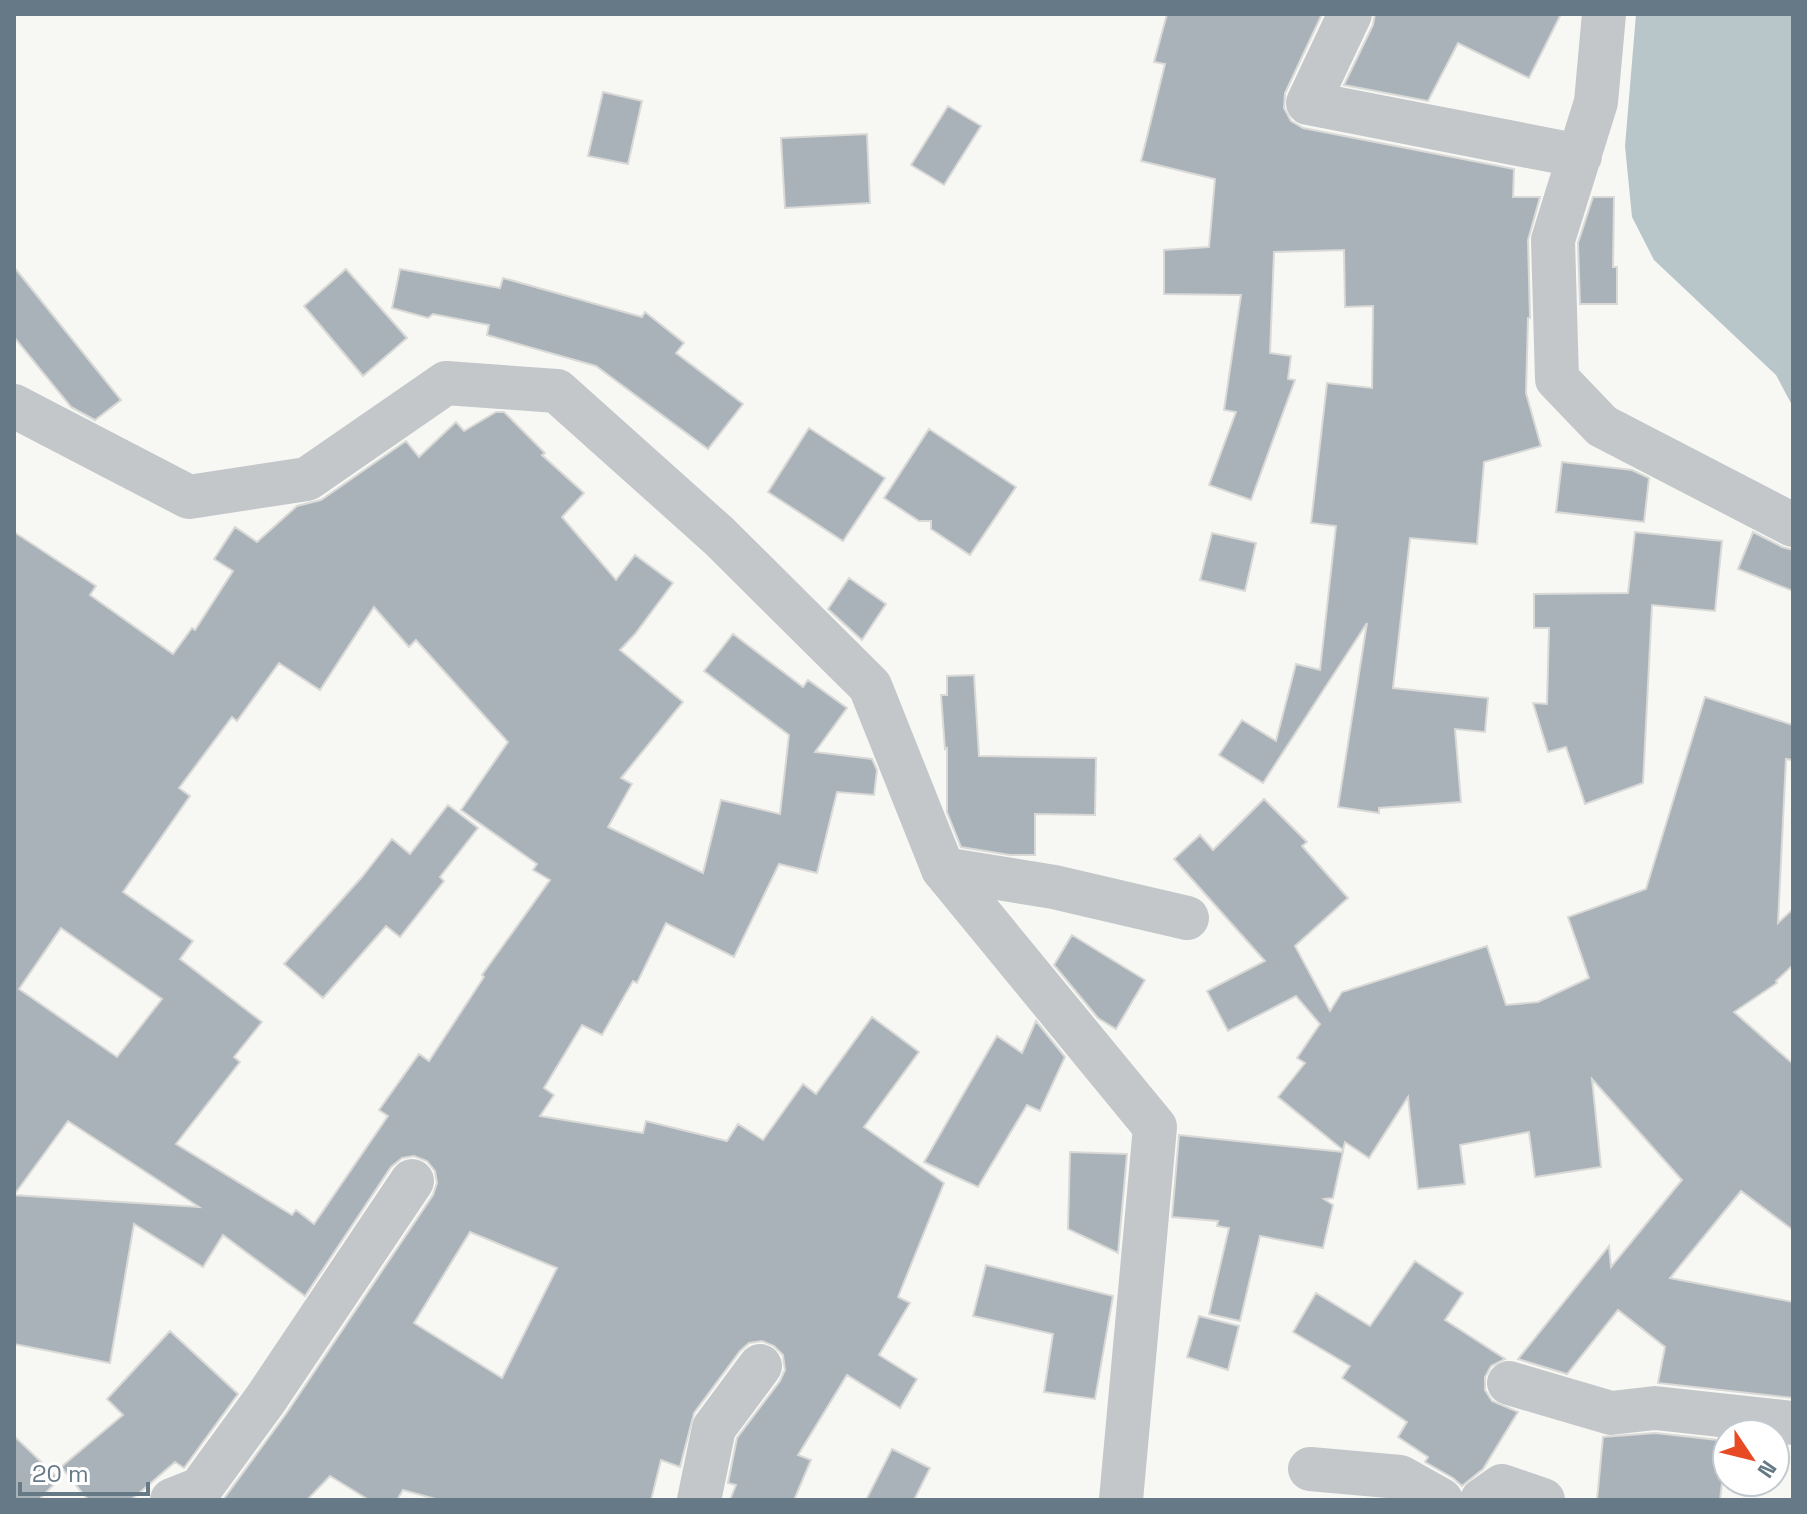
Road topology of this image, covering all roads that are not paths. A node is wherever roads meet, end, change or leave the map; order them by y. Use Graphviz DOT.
graph roads {
  1 [pos="1350,14"];
  2 [pos="1604,14"];
  3 [pos="1580,156"];
  4 [pos="14,406"];
  5 [pos="1793,525"];
  6 [pos="943,869"];
  7 [pos="1187,918"];
  8 [pos="412,1181"];
  9 [pos="760,1366"];
  10 [pos="1509,1383"];
  11 [pos="1793,1423"];
  12 [pos="1310,1469"];
  13 [pos="172,1500"];
  14 [pos="699,1500"];
  15 [pos="1121,1500"];
  16 [pos="1441,1500"];
  17 [pos="1482,1500"];
  18 [pos="1543,1500"];
  1 -- 3 [label="street"];
  2 -- 3 [label="street"];
  3 -- 5 [label="street"];
  4 -- 6 [label="street"];
  6 -- 7 [label="street"];
  6 -- 15 [label="street"];
  8 -- 13 [label="street"];
  9 -- 14 [label="street"];
  10 -- 11 [label="street"];
  12 -- 16 [label="street"];
  17 -- 18 [label="street"];
}
